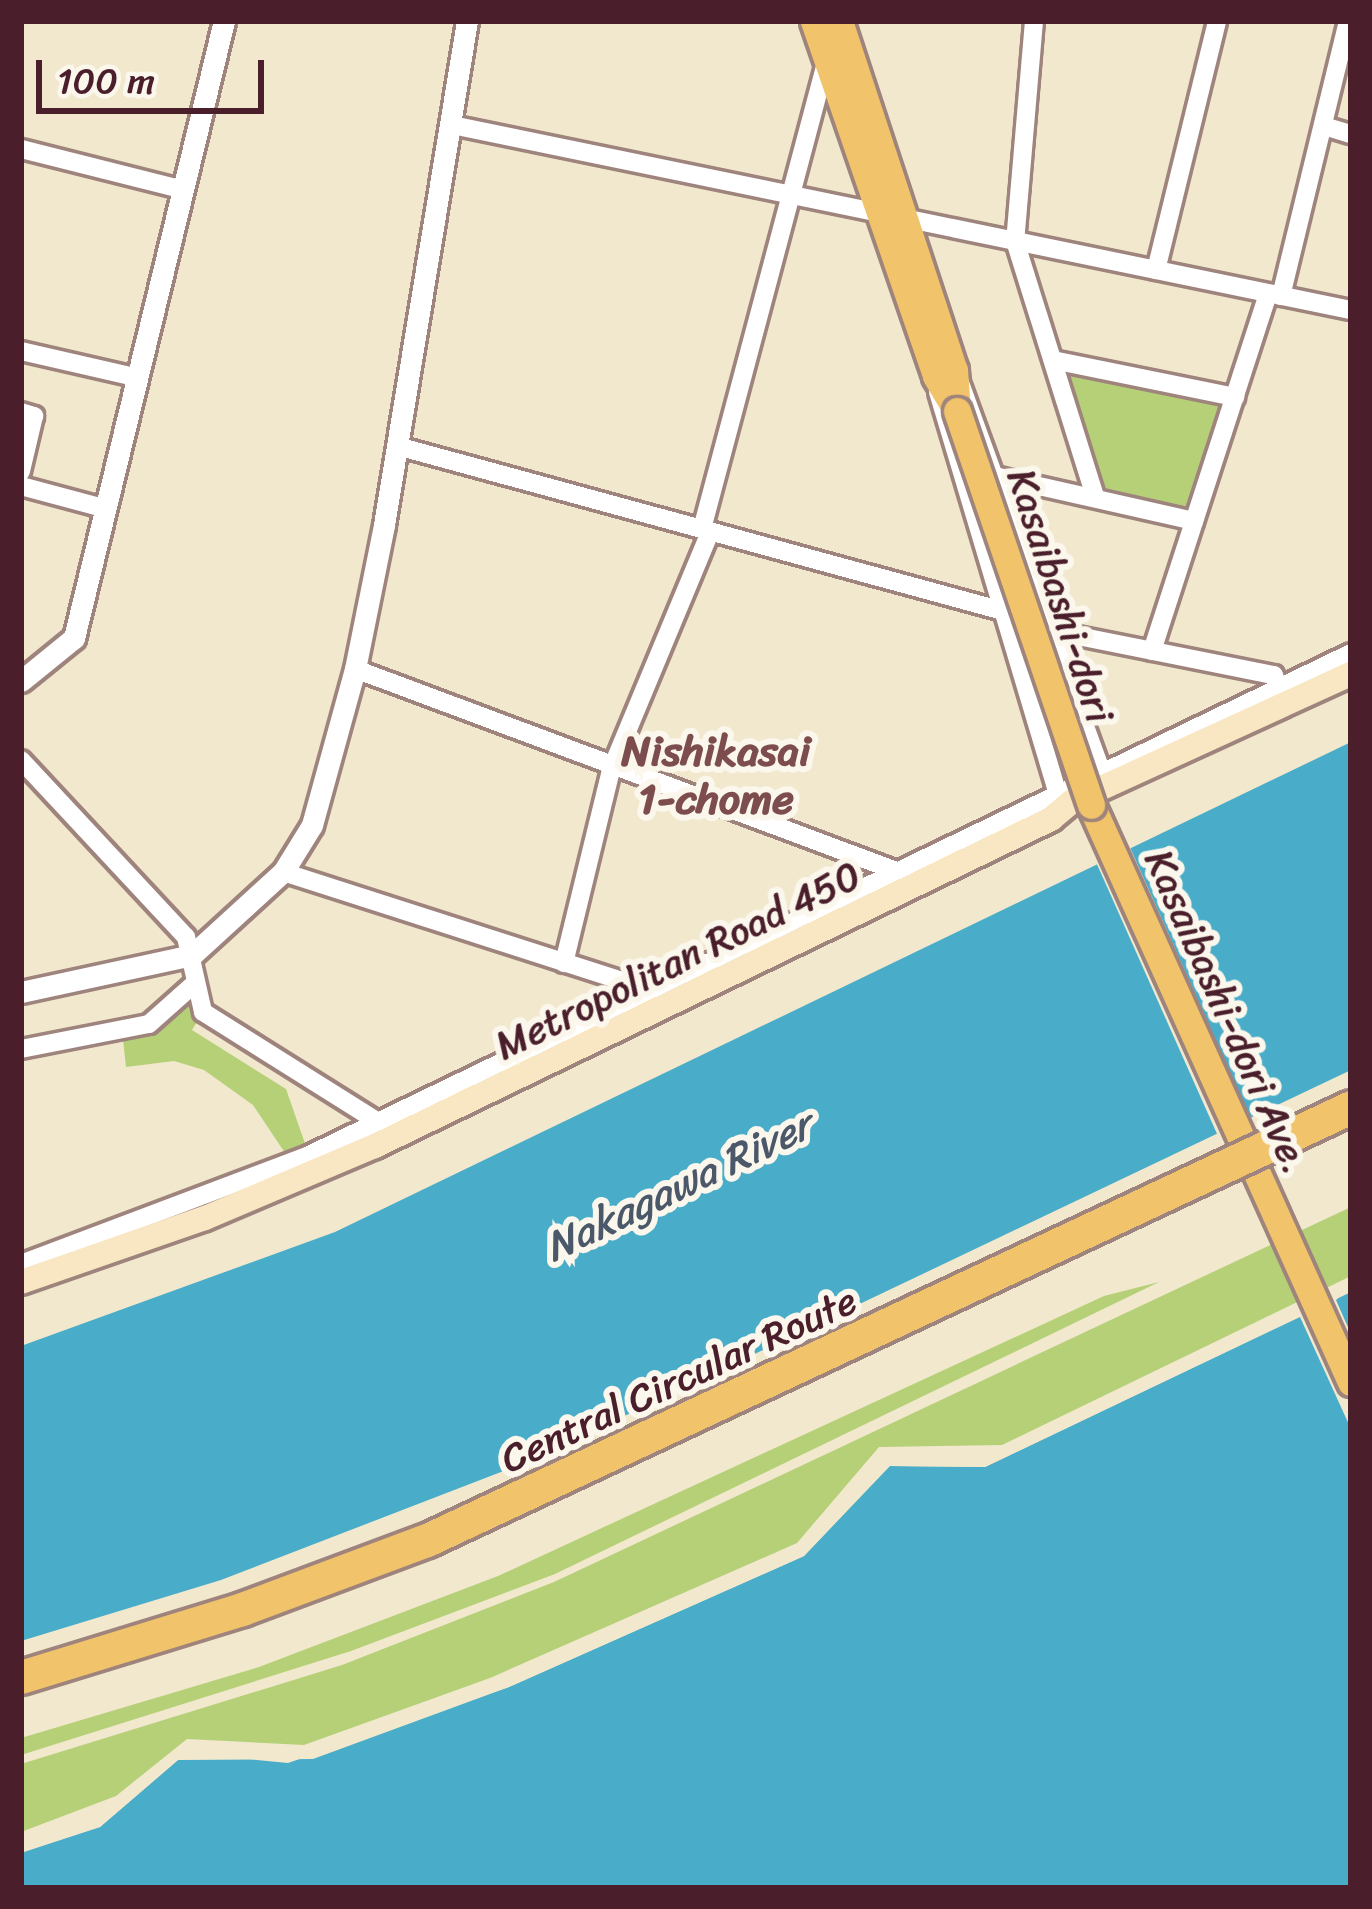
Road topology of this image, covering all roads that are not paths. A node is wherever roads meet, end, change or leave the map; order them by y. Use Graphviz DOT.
graph roads {
  1 [pos="224,21"];
  2 [pos="467,21"];
  3 [pos="814,21"];
  4 [pos="838,21"];
  5 [pos="1034,21"];
  6 [pos="1217,21"];
  7 [pos="1348,21"];
  8 [pos="827,60"];
  9 [pos="452,125"];
  10 [pos="1324,126"];
  11 [pos="1351,134"];
  12 [pos="21,149"];
  13 [pos="184,190"];
  14 [pos="785,194"];
  15 [pos="879,213"];
  16 [pos="907,224"];
  17 [pos="1015,241"];
  18 [pos="1156,270"];
  19 [pos="1275,295"];
  20 [pos="1351,310"];
  21 [pos="21,351"];
  22 [pos="1053,360"];
  23 [pos="945,373"];
  24 [pos="139,378"];
  25 [pos="1234,397"];
  26 [pos="21,412"];
  27 [pos="397,446"];
  28 [pos="21,471"];
  29 [pos="999,477"];
  30 [pos="21,486"];
  31 [pos="1095,497"];
  32 [pos="107,509"];
  33 [pos="1194,521"];
  34 [pos="706,530"];
  35 [pos="1003,611"];
  36 [pos="1053,631"];
  37 [pos="1152,651"];
  38 [pos="1351,653"];
  39 [pos="1061,655"];
  40 [pos="1020,667"];
  41 [pos="356,669"];
  42 [pos="1351,674"];
  43 [pos="21,681"];
  44 [pos="1283,685"];
  45 [pos="1264,716"];
  46 [pos="21,760"];
  47 [pos="611,770"];
  48 [pos="1102,772"];
  49 [pos="1058,795"];
  50 [pos="283,872"];
  51 [pos="899,872"];
  52 [pos="191,955"];
  53 [pos="564,963"];
  54 [pos="193,985"];
  55 [pos="651,990"];
  56 [pos="21,992"];
  57 [pos="21,1049"];
  58 [pos="1351,1107"];
  59 [pos="387,1129"];
  60 [pos="1351,1130"];
  61 [pos="21,1264"];
  62 [pos="21,1282"];
  63 [pos="1351,1382"];
  64 [pos="21,1677"];
  65 [pos="21,1697"];
  1 -- 13 [label="street"];
  2 -- 9 [label="street"];
  3 -- 8 [label="main road"];
  4 -- 16 [label="main road"];
  5 -- 17 [label="street"];
  6 -- 18 [label="street"];
  7 -- 10 [label="street"];
  8 -- 14 [label="street"];
  8 -- 15 [label="main road"];
  9 -- 14 [label="street"];
  9 -- 27 [label="street"];
  10 -- 11 [label="street"];
  10 -- 19 [label="street"];
  12 -- 13 [label="street"];
  13 -- 24 [label="street"];
  14 -- 15 [label="street"];
  14 -- 34 [label="street"];
  15 -- 16 [label="street"];
  15 -- 23 [label="main road"];
  16 -- 17 [label="street"];
  16 -- 23 [label="main road"];
  17 -- 18 [label="street"];
  17 -- 22 [label="street"];
  18 -- 19 [label="street"];
  19 -- 20 [label="street"];
  19 -- 25 [label="street"];
  21 -- 24 [label="street"];
  22 -- 25 [label="street"];
  22 -- 31 [label="street"];
  23 -- 29 [label="street"];
  23 -- 35 [label="street"];
  23 -- 63 [label="main road, Kasaibashi-dori, bridge"];
  24 -- 32 [label="street"];
  25 -- 33 [label="street"];
  26 -- 28 [label="street"];
  27 -- 34 [label="street"];
  27 -- 41 [label="street"];
  29 -- 31 [label="street"];
  29 -- 36 [label="street"];
  30 -- 32 [label="street"];
  31 -- 33 [label="street"];
  32 -- 43 [label="street"];
  33 -- 37 [label="street"];
  34 -- 35 [label="street"];
  34 -- 47 [label="street"];
  35 -- 40 [label="street"];
  36 -- 37 [label="street"];
  36 -- 39 [label="street"];
  37 -- 44 [label="street"];
  38 -- 44 [label="street"];
  39 -- 40 [label="street"];
  39 -- 48 [label="street"];
  40 -- 49 [label="street"];
  41 -- 47 [label="street"];
  41 -- 50 [label="street"];
  42 -- 45 [label="main road, Metropolitan Road 450"];
  44 -- 45 [label="street"];
  44 -- 48 [label="street"];
  45 -- 59 [label="main road, Metropolitan Road 450"];
  46 -- 52 [label="street"];
  47 -- 51 [label="street"];
  47 -- 53 [label="street"];
  48 -- 49 [label="street"];
  49 -- 51 [label="street"];
  50 -- 52 [label="street"];
  50 -- 53 [label="street"];
  51 -- 55 [label="street"];
  52 -- 54 [label="street"];
  52 -- 56 [label="street"];
  53 -- 55 [label="street"];
  54 -- 57 [label="street"];
  54 -- 59 [label="street"];
  55 -- 59 [label="street"];
  58 -- 64 [label="highway, Central Circular Route, bridge"];
  59 -- 61 [label="street"];
  59 -- 62 [label="main road, Metropolitan Road 450"];
  60 -- 65 [label="highway, Central Circular Route"];
}
